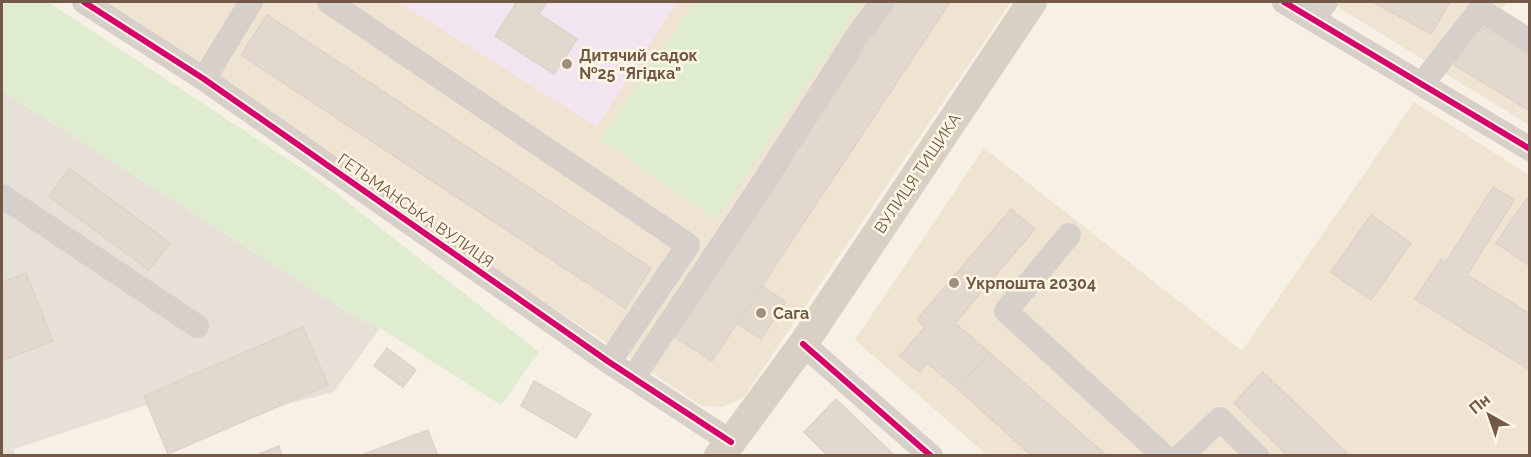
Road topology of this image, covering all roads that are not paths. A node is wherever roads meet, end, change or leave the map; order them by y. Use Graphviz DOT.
graph roads {
  1 [pos="84,2"];
  2 [pos="251,2"];
  3 [pos="329,2"];
  4 [pos="882,2"];
  5 [pos="1032,2"];
  6 [pos="1284,2"];
  7 [pos="1477,6"];
  8 [pos="1320,10"];
  9 [pos="1530,41"];
  10 [pos="204,79"];
  11 [pos="1422,84"];
  12 [pos="1530,149"];
  13 [pos="2,196"];
  14 [pos="1069,235"];
  15 [pos="197,326"];
  16 [pos="803,344"];
  17 [pos="609,362"];
  18 [pos="633,378"];
  19 [pos="725,449"];
  20 [pos="932,456"];
  21 [pos="1164,456"];
  22 [pos="1182,456"];
  23 [pos="1257,456"];
  1 -- 10 [label="street, ГЕТЬМАНСЬКА ВУЛИЦЯ"];
  2 -- 10 [label="street"];
  3 -- 17 [label="street"];
  4 -- 18 [label="street"];
  5 -- 16 [label="main road, ВУЛИЦЯ ТИЩИКА"];
  6 -- 8 [label="street"];
  7 -- 9 [label="street"];
  7 -- 11 [label="street"];
  8 -- 11 [label="street"];
  10 -- 17 [label="street, ГЕТЬМАНСЬКА ВУЛИЦЯ"];
  11 -- 12 [label="street"];
  13 -- 15 [label="street"];
  14 -- 21 [label="street"];
  16 -- 19 [label="main road, ВУЛИЦЯ ТИЩИКА"];
  16 -- 20 [label="street"];
  17 -- 18 [label="street, ГЕТЬМАНСЬКА ВУЛИЦЯ"];
  18 -- 19 [label="street, ГЕТЬМАНСЬКА ВУЛИЦЯ"];
  22 -- 23 [label="street"];
}
